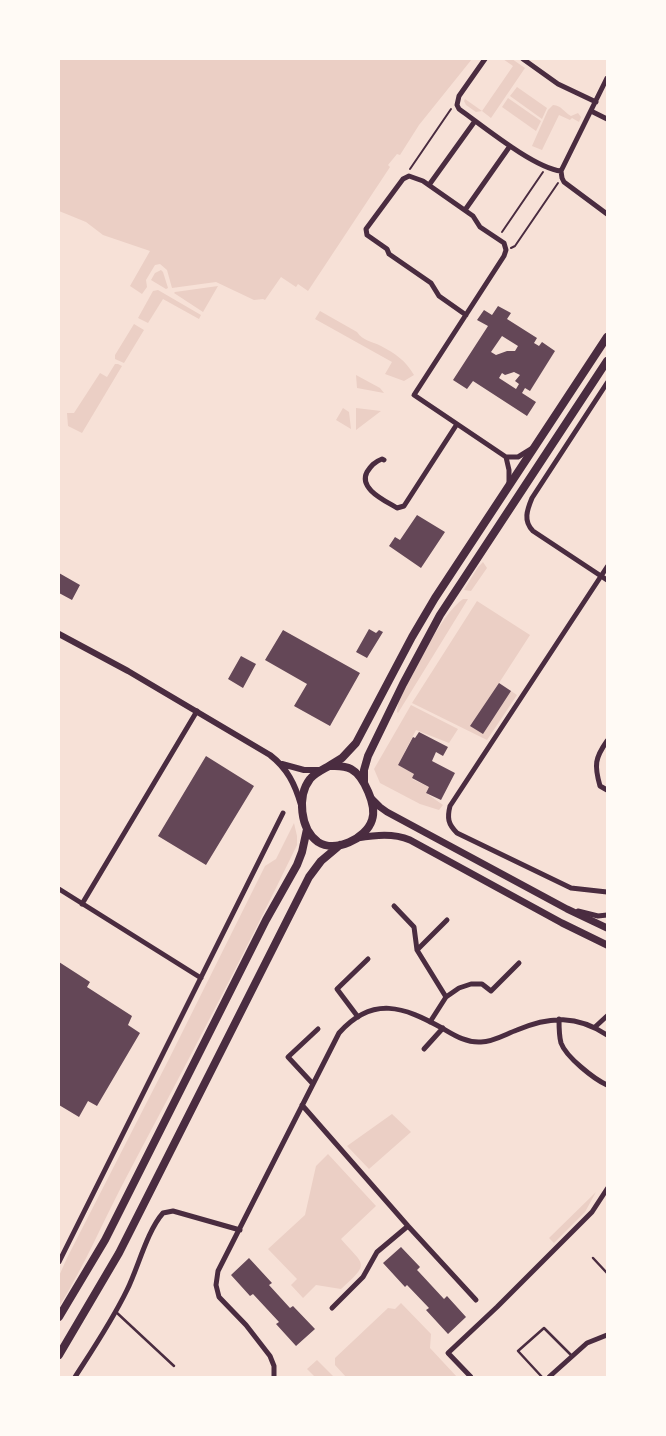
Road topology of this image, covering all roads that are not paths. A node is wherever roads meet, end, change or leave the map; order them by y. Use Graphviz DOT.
graph roads {
  1 [pos="485,59"];
  2 [pos="523,59"];
  3 [pos="607,78"];
  4 [pos="596,102"];
  5 [pos="591,111"];
  6 [pos="607,119"];
  7 [pos="475,121"];
  8 [pos="510,146"];
  9 [pos="562,171"];
  10 [pos="429,185"];
  11 [pos="465,210"];
  12 [pos="607,214"];
  13 [pos="466,315"];
  14 [pos="607,337"];
  15 [pos="607,361"];
  16 [pos="607,384"];
  17 [pos="457,424"];
  18 [pos="532,449"];
  19 [pos="506,457"];
  20 [pos="384,460"];
  21 [pos="508,486"];
  22 [pos="607,566"];
  23 [pos="601,576"];
  24 [pos="607,580"];
  25 [pos="59,634"];
  26 [pos="197,711"];
  27 [pos="607,741"];
  28 [pos="281,764"];
  29 [pos="329,766"];
  30 [pos="320,770"];
  31 [pos="364,782"];
  32 [pos="607,790"];
  33 [pos="369,795"];
  34 [pos="302,809"];
  35 [pos="283,813"];
  36 [pos="306,829"];
  37 [pos="356,838"];
  38 [pos="340,846"];
  39 [pos="59,889"];
  40 [pos="607,892"];
  41 [pos="82,904"];
  42 [pos="394,906"];
  43 [pos="568,909"];
  44 [pos="607,915"];
  45 [pos="447,920"];
  46 [pos="607,928"];
  47 [pos="607,945"];
  48 [pos="417,950"];
  49 [pos="368,959"];
  50 [pos="519,964"];
  51 [pos="201,978"];
  52 [pos="446,996"];
  53 [pos="607,1016"];
  54 [pos="358,1017"];
  55 [pos="559,1019"];
  56 [pos="430,1022"];
  57 [pos="595,1027"];
  58 [pos="443,1028"];
  59 [pos="318,1029"];
  60 [pos="607,1035"];
  61 [pos="424,1049"];
  62 [pos="313,1084"];
  63 [pos="607,1085"];
  64 [pos="302,1105"];
  65 [pos="607,1189"];
  66 [pos="408,1226"];
  67 [pos="240,1230"];
  68 [pos="592,1258"];
  69 [pos="59,1262"];
  70 [pos="607,1273"];
  71 [pos="476,1300"];
  72 [pos="332,1308"];
  73 [pos="115,1311"];
  74 [pos="59,1318"];
  75 [pos="607,1335"];
  76 [pos="59,1355"];
  77 [pos="572,1356"];
  78 [pos="174,1366"];
  79 [pos="75,1377"];
  80 [pos="274,1377"];
  81 [pos="471,1377"];
  82 [pos="542,1377"];
  83 [pos="549,1377"];
  1 -- 7 [label="street"];
  2 -- 4 [label="street"];
  3 -- 4 [label="street"];
  4 -- 5 [label="street"];
  5 -- 6 [label="street"];
  5 -- 9 [label="street"];
  7 -- 8 [label="street"];
  7 -- 10 [label="street"];
  8 -- 9 [label="street"];
  8 -- 11 [label="street"];
  9 -- 12 [label="street"];
  10 -- 11 [label="street"];
  10 -- 13 [label="street"];
  11 -- 13 [label="street"];
  13 -- 17 [label="street"];
  14 -- 18 [label="main road"];
  15 -- 31 [label="main road"];
  16 -- 23 [label="street"];
  17 -- 19 [label="street"];
  17 -- 20 [label="street"];
  18 -- 19 [label="street"];
  18 -- 21 [label="main road"];
  19 -- 21 [label="street"];
  21 -- 29 [label="main road"];
  22 -- 23 [label="street"];
  23 -- 24 [label="street"];
  23 -- 40 [label="street"];
  25 -- 26 [label="street"];
  26 -- 28 [label="street"];
  26 -- 41 [label="street"];
  27 -- 32 [label="street"];
  28 -- 30 [label="street"];
  28 -- 34 [label="street"];
  29 -- 30 [label="main road"];
  29 -- 31 [label="main road"];
  30 -- 34 [label="main road"];
  31 -- 33 [label="main road"];
  33 -- 37 [label="main road"];
  33 -- 43 [label="main road"];
  34 -- 36 [label="main road"];
  35 -- 51 [label="street"];
  36 -- 38 [label="main road"];
  36 -- 74 [label="main road"];
  37 -- 38 [label="main road"];
  37 -- 47 [label="main road"];
  38 -- 76 [label="main road"];
  39 -- 41 [label="street"];
  41 -- 51 [label="street"];
  42 -- 48 [label="street"];
  43 -- 44 [label="street"];
  43 -- 46 [label="main road"];
  45 -- 48 [label="street"];
  48 -- 52 [label="street"];
  49 -- 54 [label="street"];
  50 -- 52 [label="street"];
  51 -- 69 [label="street"];
  52 -- 56 [label="street"];
  53 -- 57 [label="street"];
  54 -- 56 [label="street"];
  54 -- 62 [label="street"];
  55 -- 57 [label="street"];
  55 -- 58 [label="street"];
  55 -- 63 [label="street"];
  56 -- 58 [label="street"];
  57 -- 60 [label="street"];
  58 -- 61 [label="street"];
  59 -- 62 [label="street"];
  62 -- 64 [label="street"];
  64 -- 66 [label="street"];
  64 -- 67 [label="street"];
  65 -- 81 [label="street"];
  66 -- 71 [label="street"];
  66 -- 72 [label="street"];
  67 -- 73 [label="street"];
  67 -- 80 [label="street"];
  68 -- 70 [label="lane"];
  73 -- 78 [label="lane"];
  73 -- 79 [label="street"];
  75 -- 77 [label="street"];
  77 -- 82 [label="lane"];
  77 -- 83 [label="street"];
}
